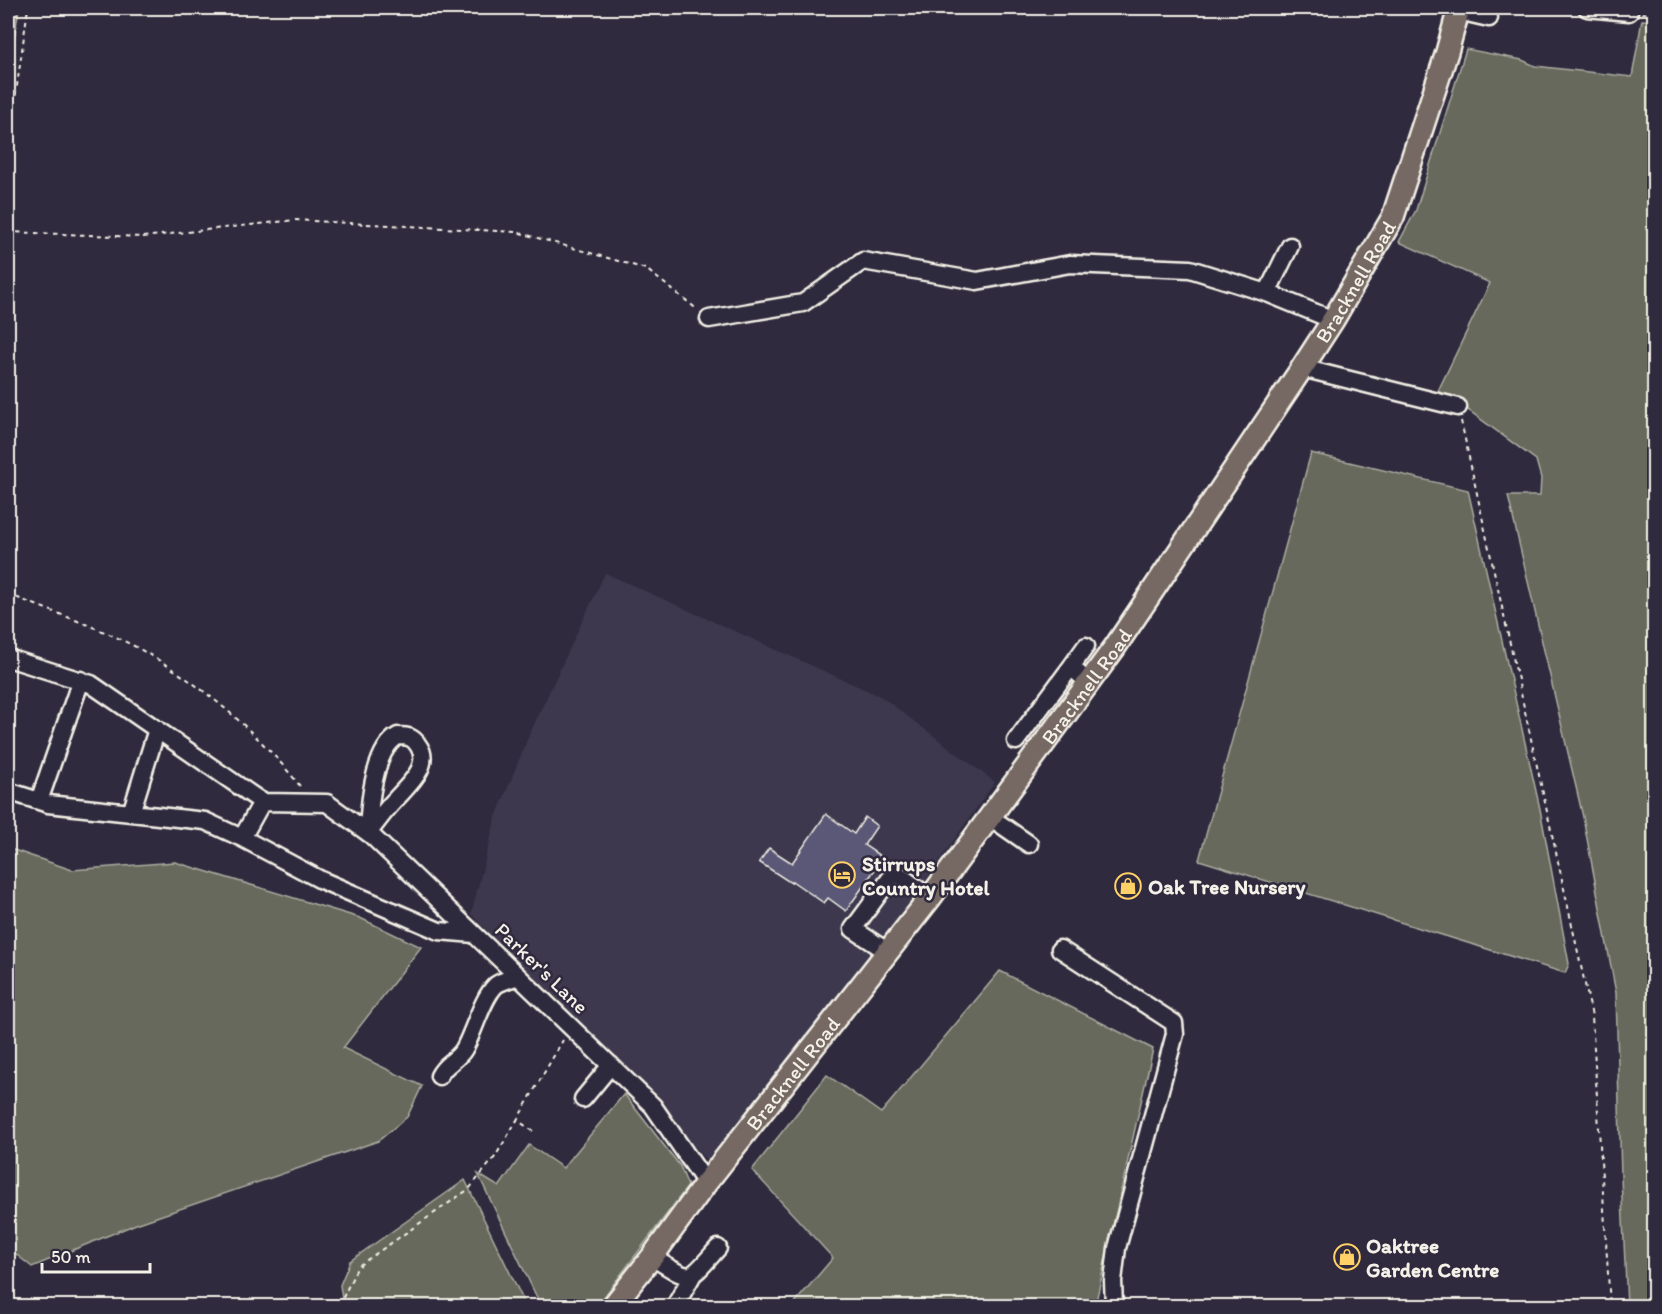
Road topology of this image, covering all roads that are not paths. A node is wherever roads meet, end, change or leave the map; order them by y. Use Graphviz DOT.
graph roads {
  1 [pos="1587,8"];
  2 [pos="1458,9"];
  3 [pos="1629,12"];
  4 [pos="1489,18"];
  5 [pos="1290,246"];
  6 [pos="1267,294"];
  7 [pos="708,319"];
  8 [pos="1333,320"];
  9 [pos="1302,368"];
  10 [pos="1458,407"];
  11 [pos="1086,646"];
  12 [pos="8,658"];
  13 [pos="1071,667"];
  14 [pos="81,680"];
  15 [pos="1088,681"];
  16 [pos="157,729"];
  17 [pos="1016,741"];
  18 [pos="8,791"];
  19 [pos="39,801"];
  20 [pos="262,802"];
  21 [pos="131,813"];
  22 [pos="990,816"];
  23 [pos="368,833"];
  24 [pos="243,838"];
  25 [pos="1029,844"];
  26 [pos="930,898"];
  27 [pos="474,934"];
  28 [pos="1060,949"];
  29 [pos="888,952"];
  30 [pos="518,976"];
  31 [pos="611,1065"];
  32 [pos="439,1076"];
  33 [pos="583,1099"];
  34 [pos="706,1183"];
  35 [pos="718,1248"];
  36 [pos="652,1257"];
  37 [pos="692,1276"];
  38 [pos="612,1306"];
  39 [pos="675,1306"];
  40 [pos="1114,1306"];
  1 -- 3 [label="street"];
  2 -- 4 [label="street"];
  2 -- 8 [label="main road, Bracknell Road"];
  5 -- 6 [label="street"];
  6 -- 7 [label="street"];
  6 -- 8 [label="street"];
  8 -- 9 [label="main road, Bracknell Road"];
  9 -- 10 [label="street"];
  9 -- 15 [label="main road, Bracknell Road"];
  11 -- 13 [label="street"];
  12 -- 14 [label="street"];
  13 -- 15 [label="street"];
  13 -- 17 [label="street"];
  14 -- 16 [label="street"];
  14 -- 19 [label="street"];
  15 -- 22 [label="main road, Bracknell Road"];
  16 -- 20 [label="street"];
  16 -- 21 [label="street"];
  18 -- 19 [label="street"];
  19 -- 21 [label="street"];
  20 -- 23 [label="street, Parker's Lane"];
  20 -- 24 [label="street"];
  21 -- 24 [label="street"];
  22 -- 25 [label="street"];
  22 -- 26 [label="main road, Bracknell Road"];
  23 -- 23 [label="street"];
  23 -- 27 [label="street, Parker's Lane"];
  24 -- 27 [label="street"];
  26 -- 29 [label="main road, Bracknell Road"];
  26 -- 29 [label="street"];
  27 -- 30 [label="street, Parker's Lane"];
  28 -- 40 [label="street"];
  29 -- 34 [label="main road, Bracknell Road"];
  30 -- 31 [label="street, Parker's Lane"];
  30 -- 32 [label="street"];
  31 -- 33 [label="street"];
  31 -- 34 [label="street, Parker's Lane"];
  34 -- 36 [label="main road, Bracknell Road"];
  35 -- 37 [label="street"];
  36 -- 37 [label="street"];
  36 -- 38 [label="main road, Bracknell Road"];
  37 -- 39 [label="street"];
}
